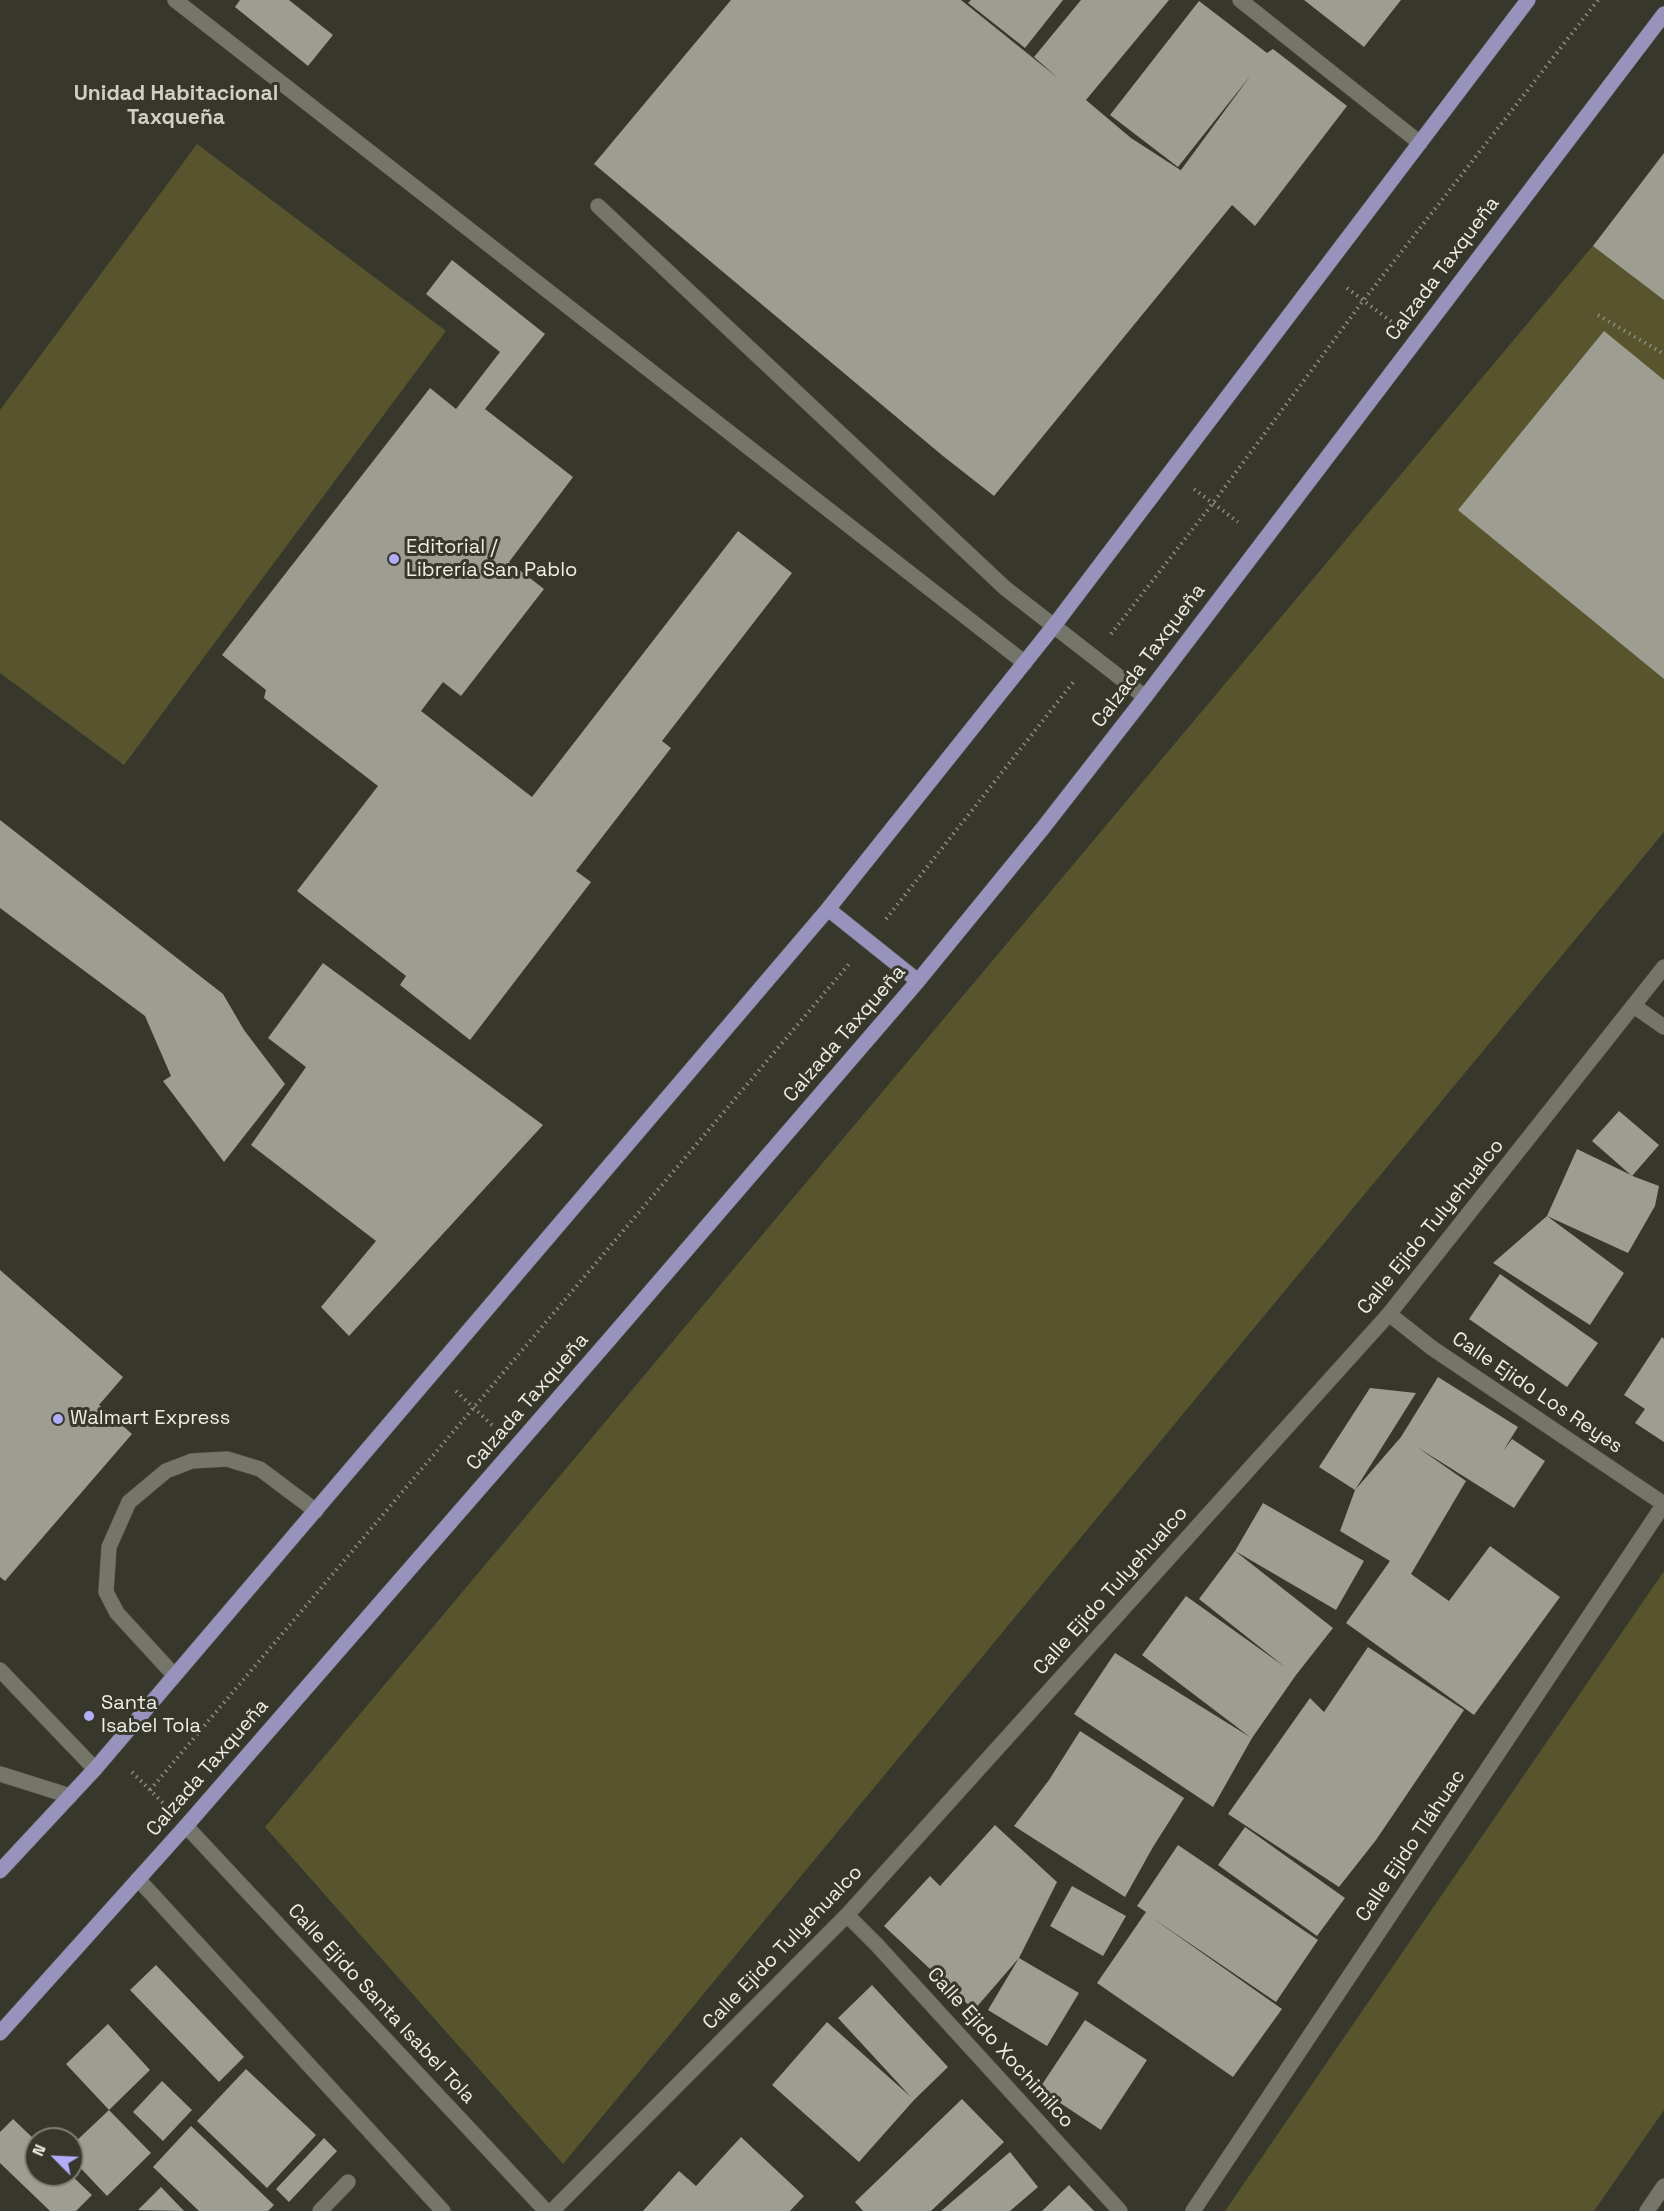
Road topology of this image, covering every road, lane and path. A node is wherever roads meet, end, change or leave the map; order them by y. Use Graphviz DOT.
graph roads {
  1 [pos="175,0"];
  2 [pos="1240,0"];
  3 [pos="1528,0"];
  4 [pos="1598,0"];
  5 [pos="1664,14"];
  6 [pos="1420,143"];
  7 [pos="598,206"];
  8 [pos="1323,270"];
  9 [pos="1363,300"];
  10 [pos="1598,315"];
  11 [pos="1415,340"];
  12 [pos="1664,354"];
  13 [pos="1170,472"];
  14 [pos="1213,503"];
  15 [pos="1263,541"];
  16 [pos="1053,627"];
  17 [pos="1093,657"];
  18 [pos="1024,663"];
  19 [pos="1144,697"];
  20 [pos="828,909"];
  21 [pos="869,941"];
  22 [pos="1664,967"];
  23 [pos="918,981"];
  24 [pos="1634,1006"];
  25 [pos="1664,1027"];
  26 [pos="1389,1314"];
  27 [pos="433,1370"];
  28 [pos="473,1407"];
  29 [pos="515,1448"];
  30 [pos="1664,1504"];
  31 [pos="316,1510"];
  32 [pos="174,1675"];
  33 [pos="2,1678"];
  34 [pos="111,1750"];
  35 [pos="95,1768"];
  36 [pos="0,1774"];
  37 [pos="150,1790"];
  38 [pos="70,1796"];
  39 [pos="186,1826"];
  40 [pos="0,1871"];
  41 [pos="138,1879"];
  42 [pos="847,1915"];
  43 [pos="0,2033"];
  44 [pos="348,2182"];
  45 [pos="1664,2186"];
  46 [pos="320,2211"];
  47 [pos="442,2211"];
  48 [pos="546,2211"];
  49 [pos="552,2211"];
  50 [pos="1119,2211"];
  51 [pos="1193,2211"];
  52 [pos="1647,2211"];
  1 -- 18 [label="street"];
  2 -- 6 [label="street"];
  3 -- 6 [label="main road"];
  4 -- 9 [label="path"];
  5 -- 11 [label="main road, Calzada Taxqueña"];
  6 -- 8 [label="main road"];
  7 -- 16 [label="street"];
  8 -- 9 [label="path"];
  8 -- 13 [label="main road"];
  9 -- 11 [label="path"];
  9 -- 14 [label="path"];
  10 -- 12 [label="path"];
  11 -- 15 [label="main road, Calzada Taxqueña"];
  13 -- 14 [label="path"];
  13 -- 16 [label="main road"];
  14 -- 15 [label="path"];
  14 -- 17 [label="path"];
  15 -- 19 [label="main road, Calzada Taxqueña"];
  16 -- 17 [label="street"];
  16 -- 18 [label="main road"];
  17 -- 19 [label="street"];
  17 -- 21 [label="path"];
  18 -- 20 [label="main road"];
  19 -- 23 [label="main road, Calzada Taxqueña"];
  20 -- 21 [label="main road"];
  20 -- 27 [label="main road"];
  21 -- 23 [label="main road"];
  21 -- 28 [label="path"];
  22 -- 24 [label="street, Calle Ejido Tulyehualco"];
  23 -- 29 [label="main road, Calzada Taxqueña"];
  24 -- 25 [label="street"];
  24 -- 26 [label="street, Calle Ejido Tulyehualco"];
  26 -- 30 [label="street, Calle Ejido Los Reyes"];
  26 -- 42 [label="street, Calle Ejido Tulyehualco"];
  27 -- 28 [label="path"];
  27 -- 31 [label="main road"];
  28 -- 29 [label="path"];
  28 -- 37 [label="path"];
  29 -- 39 [label="main road, Calzada Taxqueña"];
  30 -- 51 [label="street, Calle Ejido Tláhuac"];
  31 -- 32 [label="main road"];
  31 -- 32 [label="street"];
  32 -- 34 [label="main road"];
  33 -- 35 [label="street"];
  34 -- 35 [label="main road"];
  34 -- 37 [label="path"];
  35 -- 38 [label="main road"];
  36 -- 38 [label="street"];
  37 -- 39 [label="path"];
  38 -- 40 [label="main road"];
  39 -- 41 [label="main road, Calzada Taxqueña"];
  39 -- 48 [label="street, Calle Ejido Santa Isabel Tola"];
  41 -- 43 [label="main road, Calzada Taxqueña"];
  41 -- 47 [label="street"];
  42 -- 49 [label="street, Calle Ejido Tulyehualco"];
  42 -- 50 [label="street, Calle Ejido Xochimilco"];
  44 -- 46 [label="street"];
  45 -- 52 [label="street"];
}
